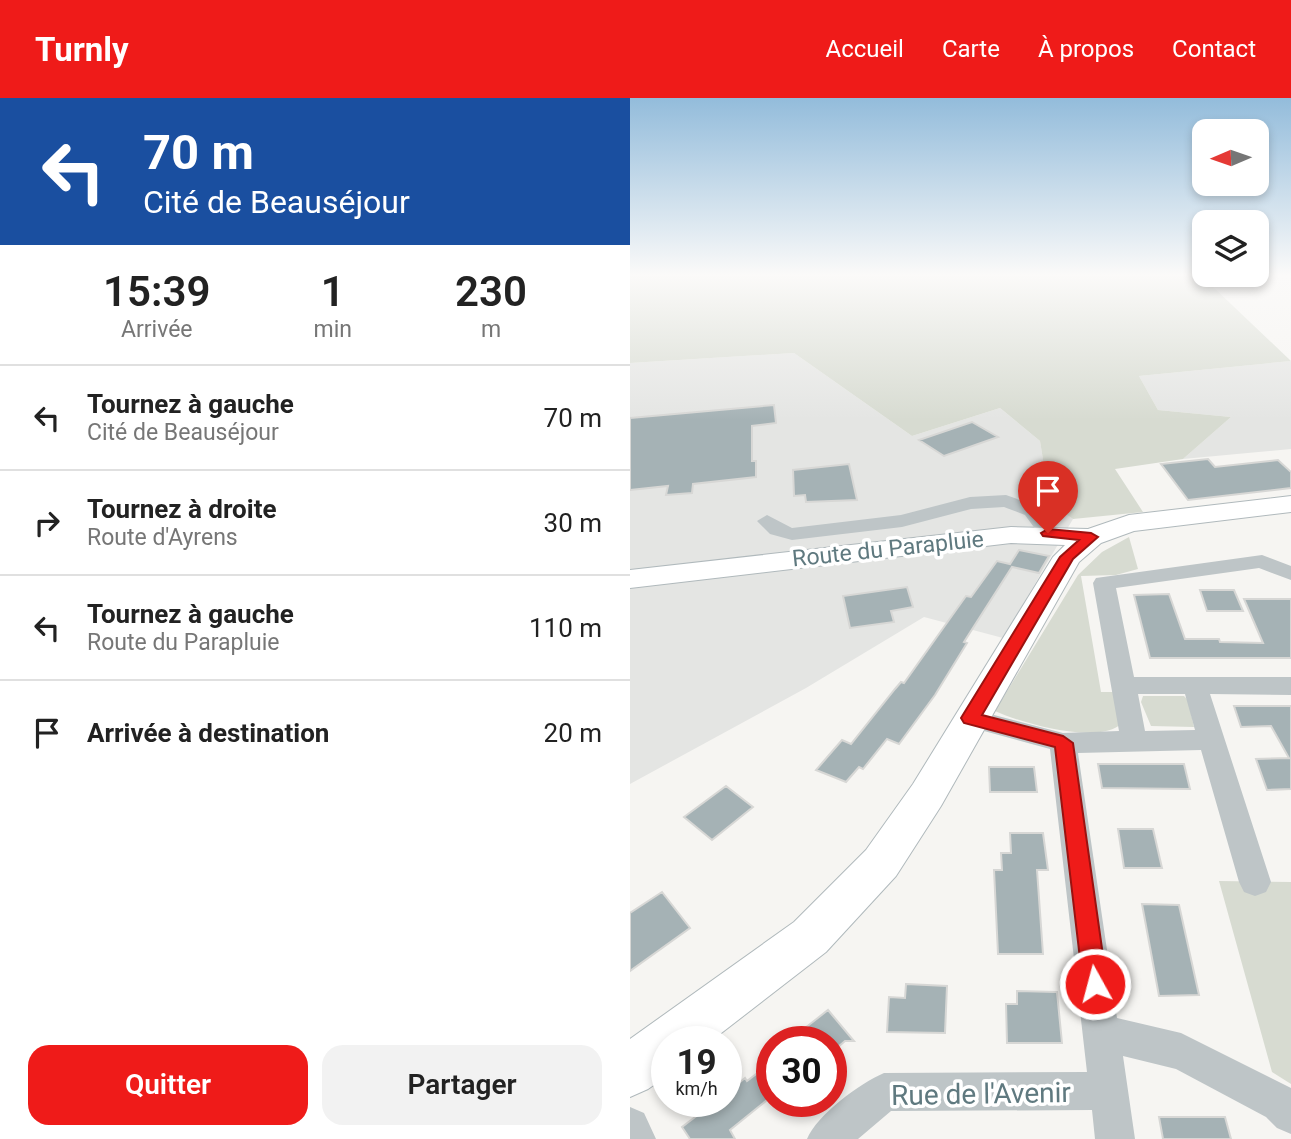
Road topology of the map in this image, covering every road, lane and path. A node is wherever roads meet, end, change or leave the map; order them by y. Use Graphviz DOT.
graph roads {
  1 [pos="1280,505"];
  2 [pos="767,520"];
  3 [pos="1048,533"];
  4 [pos="1091,537"];
  5 [pos="1291,574"];
  6 [pos="630,579"];
  7 [pos="1195,685"];
  8 [pos="1124,686"];
  9 [pos="1291,686"];
  10 [pos="971,718"];
  11 [pos="1211,740"];
  12 [pos="1134,741"];
  13 [pos="1063,743"];
  14 [pos="1255,881"];
  15 [pos="692,1026"];
  16 [pos="1101,1032"];
  17 [pos="651,1056"];
  18 [pos="630,1071"];
  19 [pos="1109,1091"];
  20 [pos="1291,1114"];
  21 [pos="630,1127"];
  22 [pos="636,1139"];
  23 [pos="827,1139"];
  24 [pos="1115,1139"];
  1 -- 4 [label="street, Route du Parapluie"];
  2 -- 3 [label="street"];
  3 -- 4 [label="street, Route du Parapluie"];
  3 -- 6 [label="street, Route du Parapluie"];
  4 -- 10 [label="street"];
  5 -- 8 [label="street"];
  7 -- 8 [label="street"];
  7 -- 9 [label="street"];
  7 -- 11 [label="street"];
  8 -- 12 [label="street"];
  10 -- 13 [label="street"];
  10 -- 15 [label="street"];
  11 -- 12 [label="street"];
  11 -- 14 [label="street"];
  12 -- 13 [label="street"];
  13 -- 16 [label="street"];
  16 -- 19 [label="street"];
  16 -- 20 [label="street"];
  17 -- 18 [label="street"];
  19 -- 23 [label="street, Rue de l'Avenir"];
  19 -- 24 [label="street"];
  21 -- 22 [label="street"];
}
